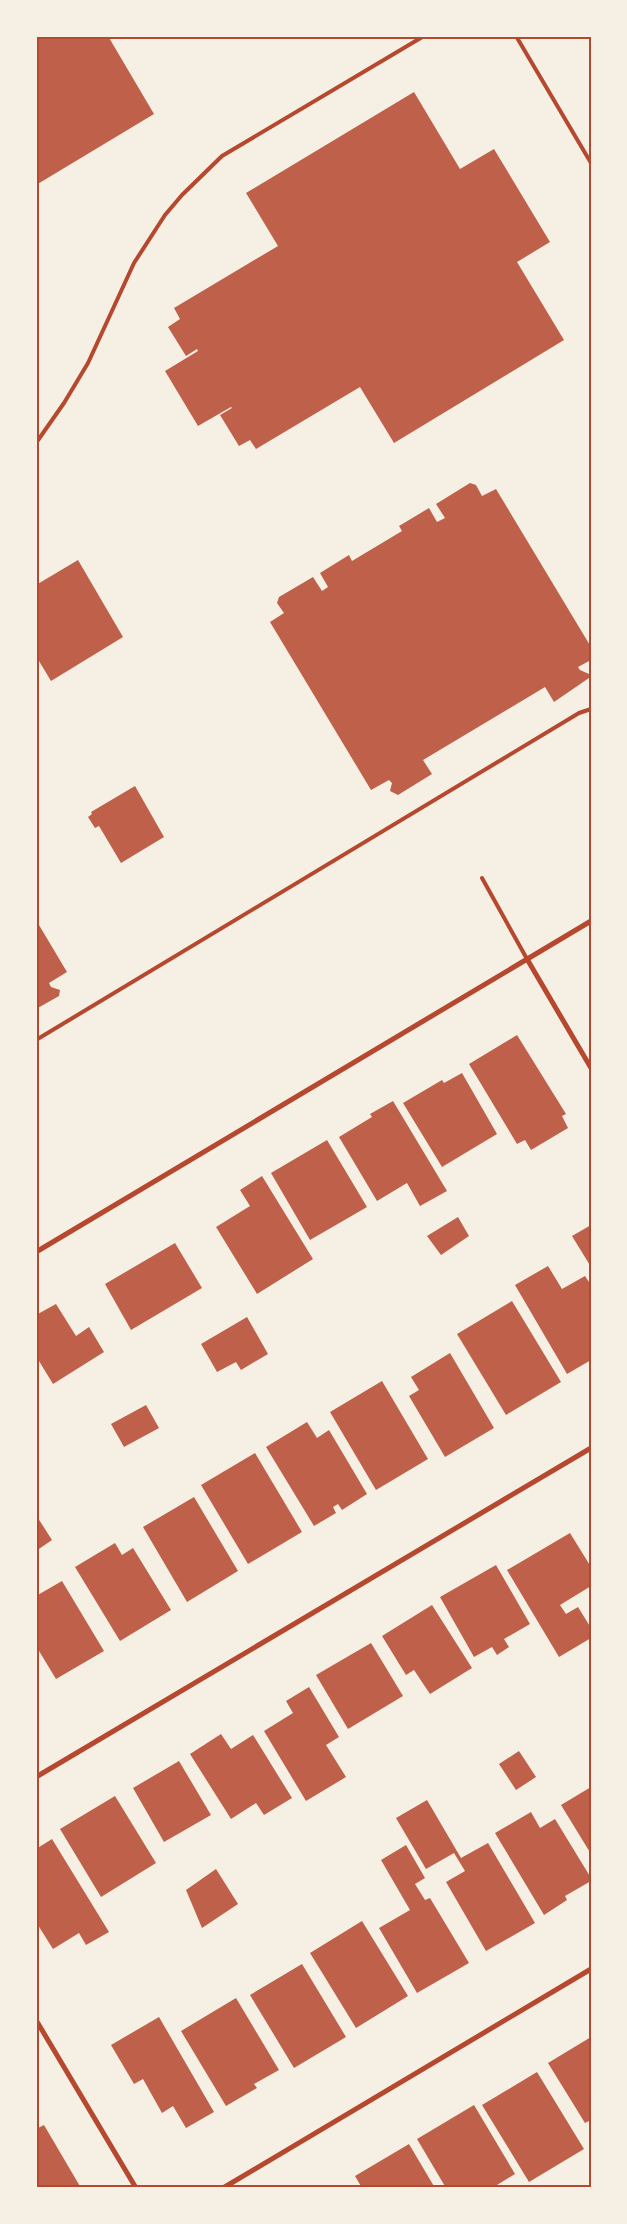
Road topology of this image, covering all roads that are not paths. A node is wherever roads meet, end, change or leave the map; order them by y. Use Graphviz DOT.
graph roads {
  1 [pos="424,36"];
  2 [pos="516,36"];
  3 [pos="591,163"];
  4 [pos="36,444"];
  5 [pos="591,709"];
  6 [pos="482,878"];
  7 [pos="591,921"];
  8 [pos="527,959"];
  9 [pos="36,1040"];
  10 [pos="591,1068"];
  11 [pos="36,1252"];
  12 [pos="591,1448"];
  13 [pos="36,1777"];
  14 [pos="591,1969"];
  15 [pos="36,2020"];
  16 [pos="136,2188"];
  17 [pos="223,2188"];
  1 -- 4 [label="lane"];
  2 -- 3 [label="lane"];
  5 -- 9 [label="lane"];
  6 -- 8 [label="lane"];
  7 -- 8 [label="street"];
  8 -- 10 [label="street"];
  8 -- 11 [label="street"];
  12 -- 13 [label="street"];
  14 -- 17 [label="street"];
  15 -- 16 [label="street"];
}
